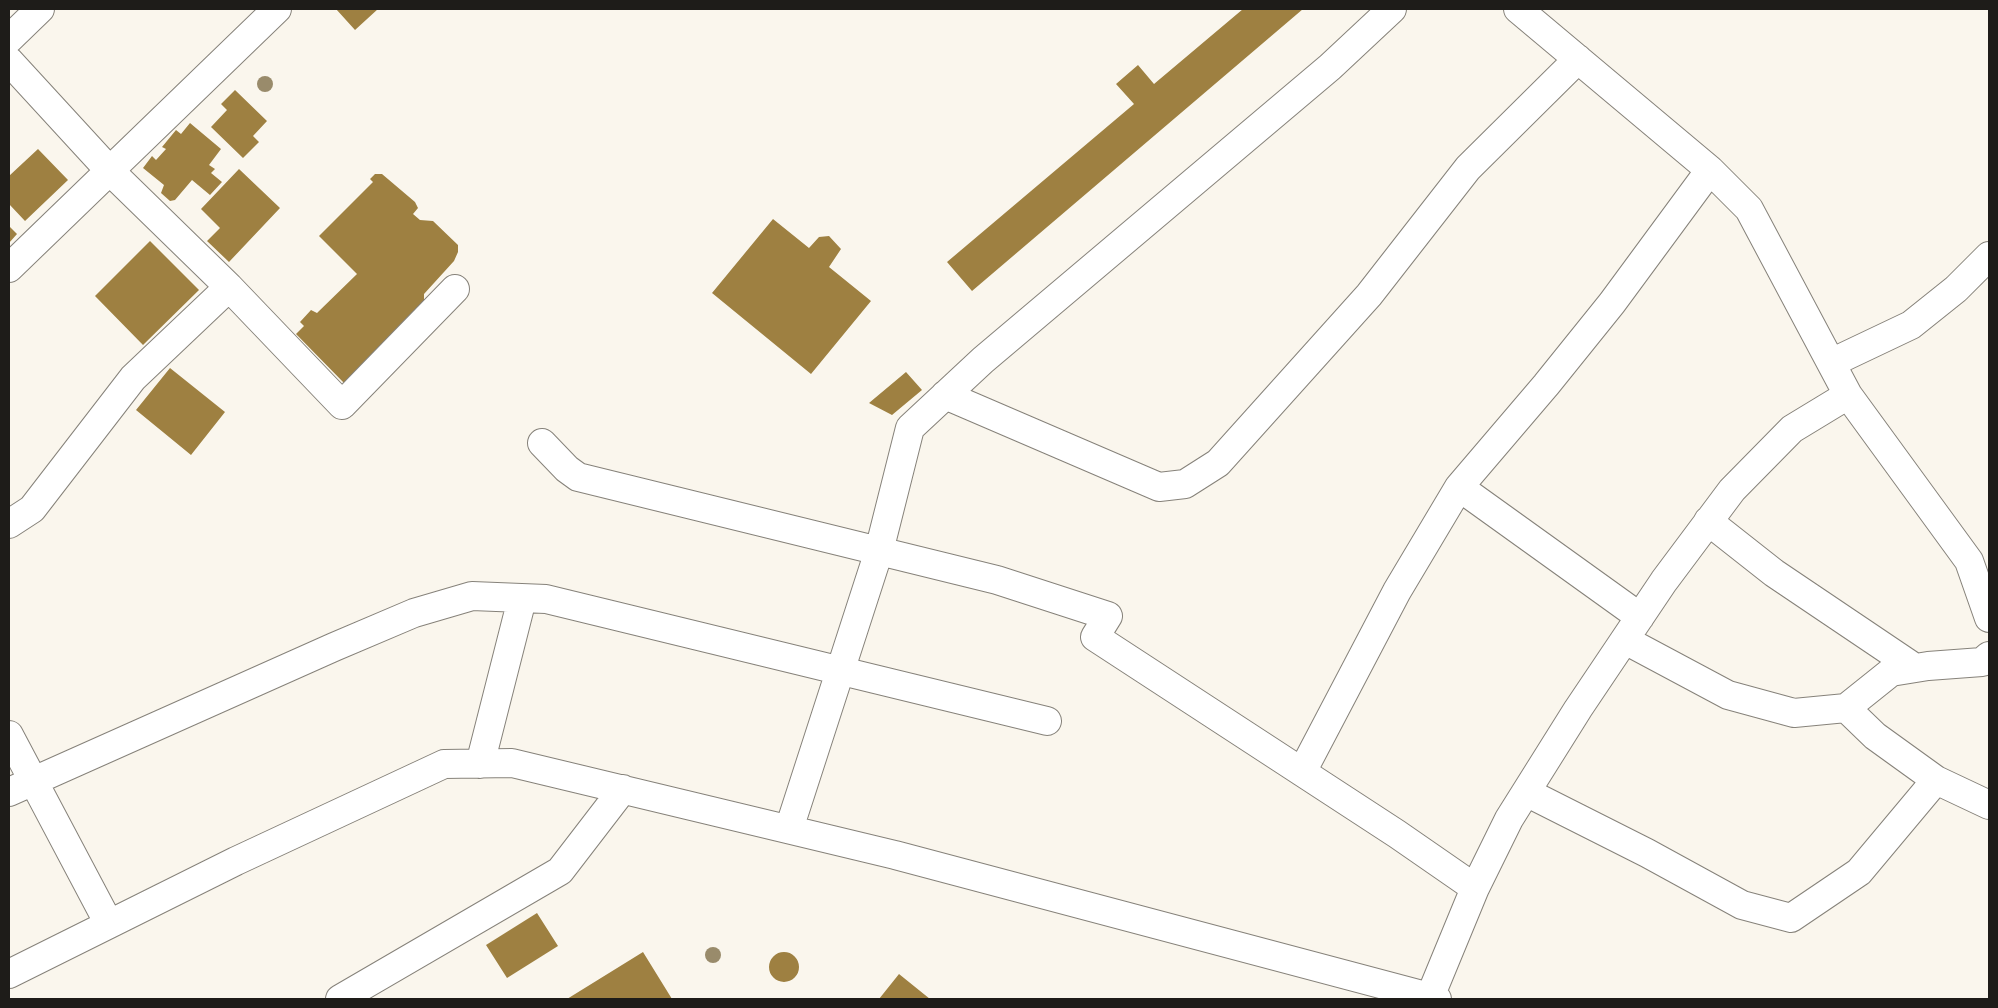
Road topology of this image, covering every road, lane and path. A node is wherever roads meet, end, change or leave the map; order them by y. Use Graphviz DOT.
graph roads {
  1 [pos="40,9"];
  2 [pos="277,9"];
  3 [pos="1392,9"];
  4 [pos="1518,9"];
  5 [pos="9,39"];
  6 [pos="1578,59"];
  7 [pos="9,61"];
  8 [pos="1710,170"];
  9 [pos="110,171"];
  10 [pos="1989,256"];
  11 [pos="9,268"];
  12 [pos="229,287"];
  13 [pos="455,289"];
  14 [pos="1831,363"];
  15 [pos="945,395"];
  16 [pos="1848,395"];
  17 [pos="542,443"];
  18 [pos="1459,487"];
  19 [pos="1708,521"];
  20 [pos="9,524"];
  21 [pos="878,551"];
  22 [pos="522,599"];
  23 [pos="1640,617"];
  24 [pos="1989,618"];
  25 [pos="1625,640"];
  26 [pos="1989,656"];
  27 [pos="1915,668"];
  28 [pos="840,670"];
  29 [pos="1846,708"];
  30 [pos="1047,721"];
  31 [pos="9,735"];
  32 [pos="480,764"];
  33 [pos="1302,772"];
  34 [pos="1936,780"];
  35 [pos="21,786"];
  36 [pos="623,789"];
  37 [pos="1526,792"];
  38 [pos="1989,805"];
  39 [pos="790,829"];
  40 [pos="1475,888"];
  41 [pos="109,924"];
  42 [pos="9,974"];
  43 [pos="1434,998"];
  44 [pos="340,999"];
  1 -- 5 [label="street"];
  2 -- 9 [label="street"];
  3 -- 15 [label="street"];
  4 -- 6 [label="street"];
  6 -- 8 [label="street"];
  6 -- 15 [label="street"];
  7 -- 9 [label="street"];
  8 -- 14 [label="street"];
  8 -- 18 [label="street"];
  9 -- 11 [label="street"];
  9 -- 12 [label="street"];
  10 -- 14 [label="street"];
  12 -- 13 [label="street"];
  12 -- 20 [label="street"];
  14 -- 16 [label="street"];
  15 -- 21 [label="street"];
  16 -- 19 [label="street"];
  16 -- 24 [label="street"];
  17 -- 21 [label="street"];
  18 -- 23 [label="street"];
  18 -- 33 [label="street"];
  19 -- 23 [label="street"];
  19 -- 27 [label="street"];
  21 -- 28 [label="street"];
  21 -- 33 [label="street"];
  22 -- 28 [label="street"];
  22 -- 32 [label="street"];
  22 -- 35 [label="street"];
  23 -- 25 [label="street"];
  25 -- 29 [label="street"];
  25 -- 37 [label="street"];
  26 -- 27 [label="street"];
  27 -- 29 [label="street"];
  28 -- 30 [label="street"];
  28 -- 39 [label="street"];
  29 -- 34 [label="street"];
  31 -- 35 [label="street"];
  32 -- 36 [label="street"];
  32 -- 41 [label="street"];
  33 -- 40 [label="street"];
  34 -- 37 [label="street"];
  34 -- 38 [label="street"];
  35 -- 41 [label="street"];
  36 -- 39 [label="street"];
  36 -- 44 [label="street"];
  37 -- 40 [label="street"];
  39 -- 43 [label="street"];
  40 -- 43 [label="street"];
  41 -- 42 [label="street"];
}
